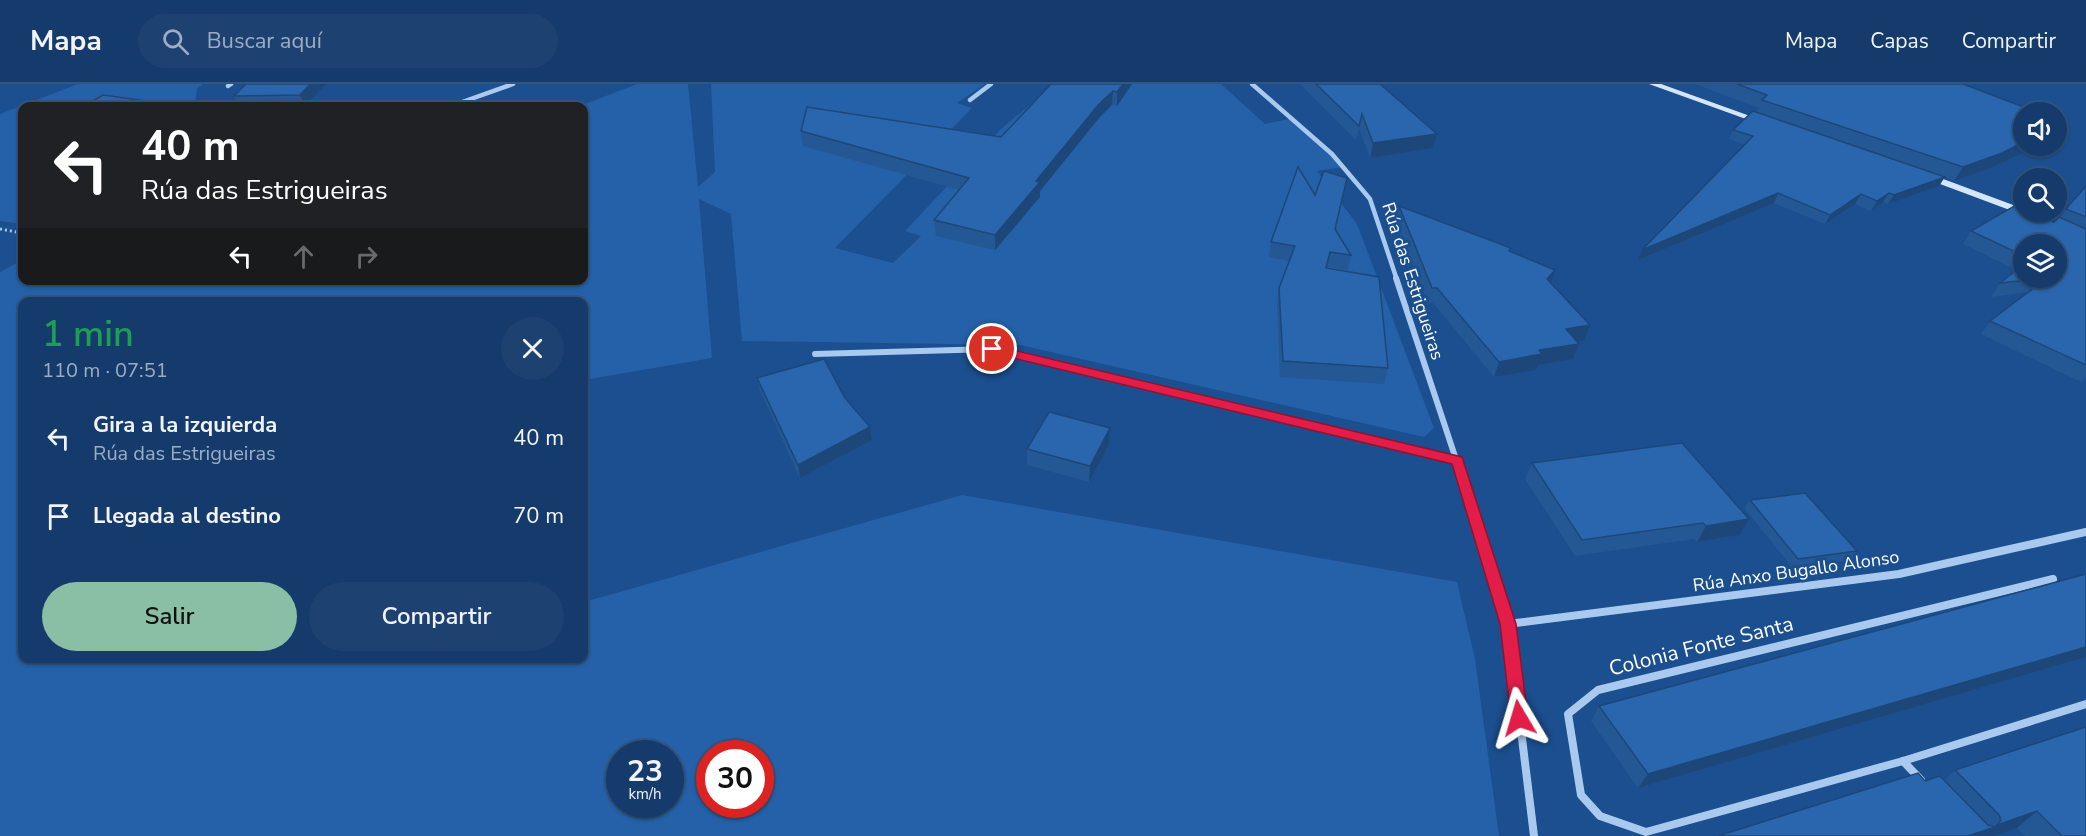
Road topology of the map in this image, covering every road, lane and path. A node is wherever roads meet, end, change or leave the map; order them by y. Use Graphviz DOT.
graph roads {
  1 [pos="513,84"];
  2 [pos="991,84"];
  3 [pos="1252,84"];
  4 [pos="1653,84"];
  5 [pos="970,100"];
  6 [pos="462,102"];
  7 [pos="1765,123"];
  8 [pos="1921,174"];
  9 [pos="2013,210"];
  10 [pos="0,230"];
  11 [pos="18,232"];
  12 [pos="815,354"];
  13 [pos="1457,460"];
  14 [pos="2086,532"];
  15 [pos="2053,579"];
  16 [pos="1508,624"];
  17 [pos="2086,704"];
  18 [pos="1903,761"];
  19 [pos="1928,786"];
  20 [pos="1534,836"];
  1 -- 6 [label="street"];
  2 -- 5 [label="street"];
  3 -- 13 [label="street, Rúa das Estrigueiras"];
  4 -- 7 [label="street"];
  8 -- 9 [label="street"];
  10 -- 11 [label="path"];
  12 -- 13 [label="street"];
  13 -- 16 [label="street, Rúa das Estrigueiras"];
  14 -- 16 [label="street, Rúa Anxo Bugallo Alonso"];
  15 -- 18 [label="street, Colonia Fonte Santa"];
  16 -- 20 [label="street, Rúa das Estrigueiras"];
  17 -- 18 [label="street, Colonia Fonte Santa"];
  18 -- 19 [label="street"];
}
